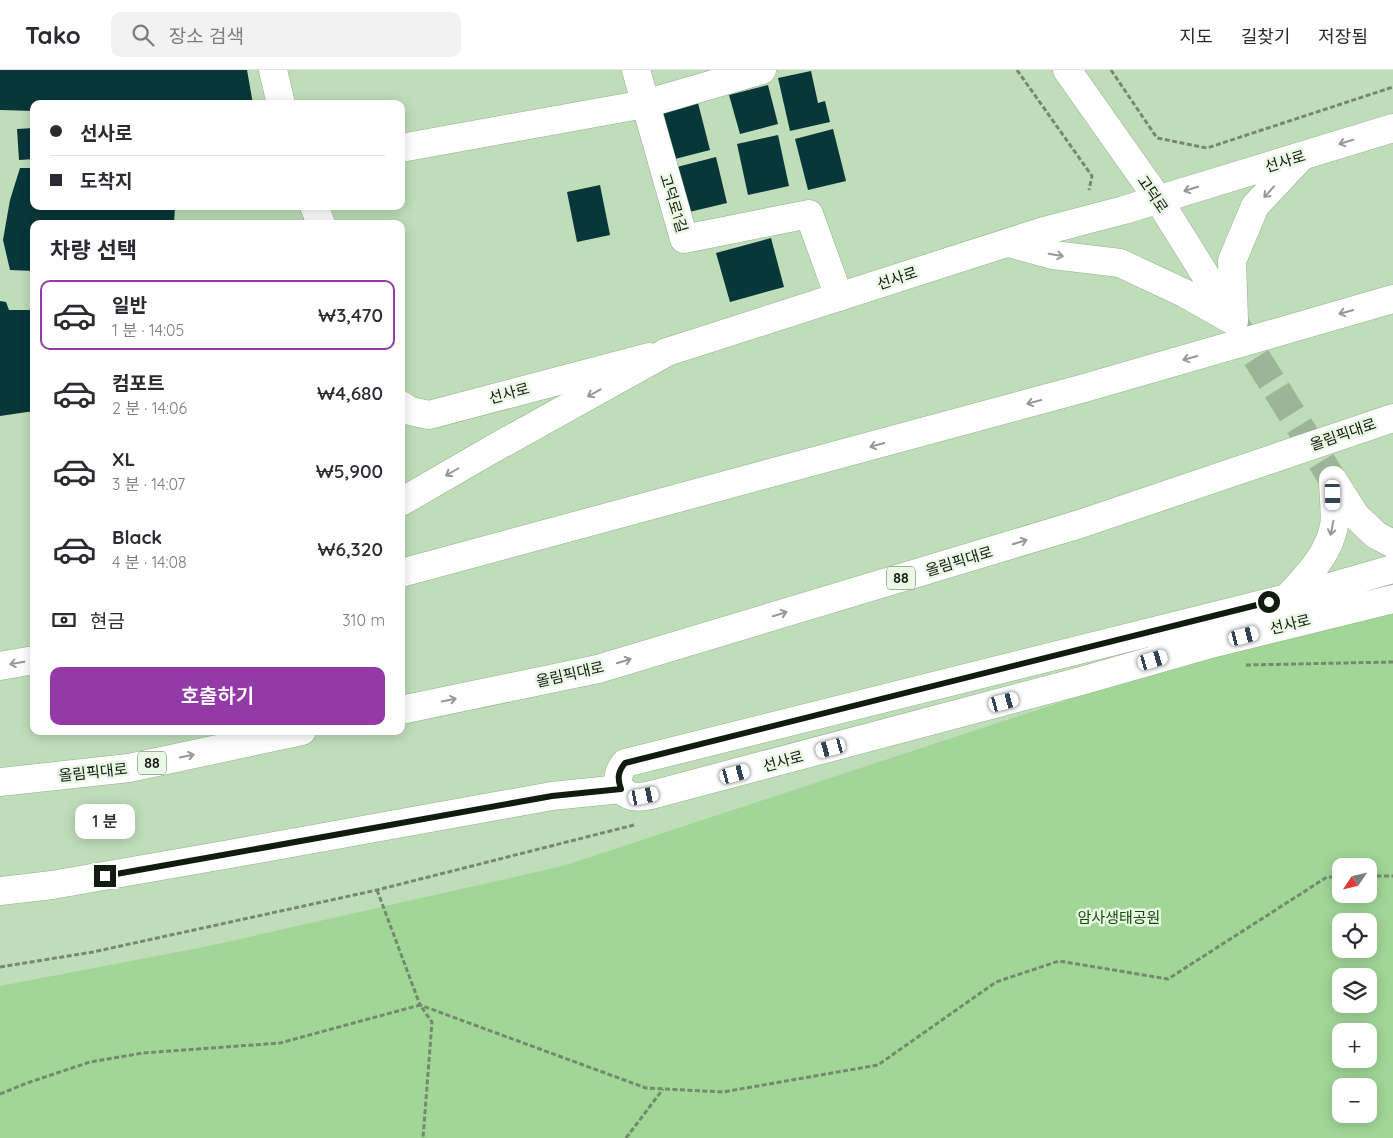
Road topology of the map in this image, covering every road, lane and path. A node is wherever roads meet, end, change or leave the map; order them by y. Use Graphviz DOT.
graph roads {
  1 [pos="273,70"];
  2 [pos="636,70"];
  3 [pos="762,70"];
  4 [pos="1017,70"];
  5 [pos="1067,70"];
  6 [pos="1111,70"];
  7 [pos="1393,87"];
  8 [pos="280,100"];
  9 [pos="645,104"];
  10 [pos="1393,128"];
  11 [pos="405,147"];
  12 [pos="1302,156"];
  13 [pos="1092,176"];
  14 [pos="1158,200"];
  15 [pos="1009,242"];
  16 [pos="839,297"];
  17 [pos="1393,299"];
  18 [pos="1234,321"];
  19 [pos="667,352"];
  20 [pos="405,408"];
  21 [pos="1393,418"];
  22 [pos="405,500"];
  23 [pos="1393,544"];
  24 [pos="1393,569"];
  25 [pos="405,573"];
  26 [pos="1288,597"];
  27 [pos="1393,599"];
  28 [pos="30,661"];
  29 [pos="0,666"];
  30 [pos="405,709"];
  31 [pos="283,735"];
  32 [pos="0,782"];
  33 [pos="621,789"];
  34 [pos="1378,876"];
  35 [pos="1393,876"];
  36 [pos="1332,877"];
  37 [pos="377,890"];
  38 [pos="0,891"];
  39 [pos="420,1005"];
  40 [pos="663,1089"];
  41 [pos="0,1094"];
  42 [pos="423,1138"];
  43 [pos="626,1138"];
  1 -- 8 [label="main road"];
  2 -- 9 [label="main road, 고덕로1길"];
  3 -- 9 [label="main road"];
  4 -- 13 [label="path"];
  5 -- 14 [label="main road, 고덕로"];
  6 -- 7 [label="path"];
  9 -- 11 [label="main road"];
  9 -- 16 [label="main road, 고덕로1길"];
  10 -- 12 [label="main road, 선사로, one-way"];
  12 -- 14 [label="main road, 선사로, one-way"];
  12 -- 18 [label="main road, one-way"];
  14 -- 15 [label="main road, 선사로"];
  14 -- 18 [label="main road, 고덕로"];
  15 -- 16 [label="main road, 선사로"];
  15 -- 18 [label="main road, one-way"];
  16 -- 19 [label="main road, 선사로"];
  17 -- 25 [label="main road, one-way"];
  19 -- 20 [label="main road, 선사로"];
  19 -- 22 [label="main road, one-way"];
  30 -- 21 [label="main road, 올림픽대로 / 88, one-way"];
  23 -- 26 [label="main road, one-way"];
  24 -- 26 [label="main road, 선사로"];
  26 -- 33 [label="main road, 선사로"];
  27 -- 33 [label="main road, 선사로"];
  28 -- 29 [label="main road, one-way"];
  32 -- 31 [label="main road, 올림픽대로 / 88, one-way"];
  33 -- 38 [label="main road"];
  34 -- 35 [label="path"];
  36 -- 40 [label="path"];
  37 -- 39 [label="path"];
  39 -- 40 [label="path"];
  39 -- 41 [label="path"];
  39 -- 42 [label="path"];
  40 -- 43 [label="path"];
}
